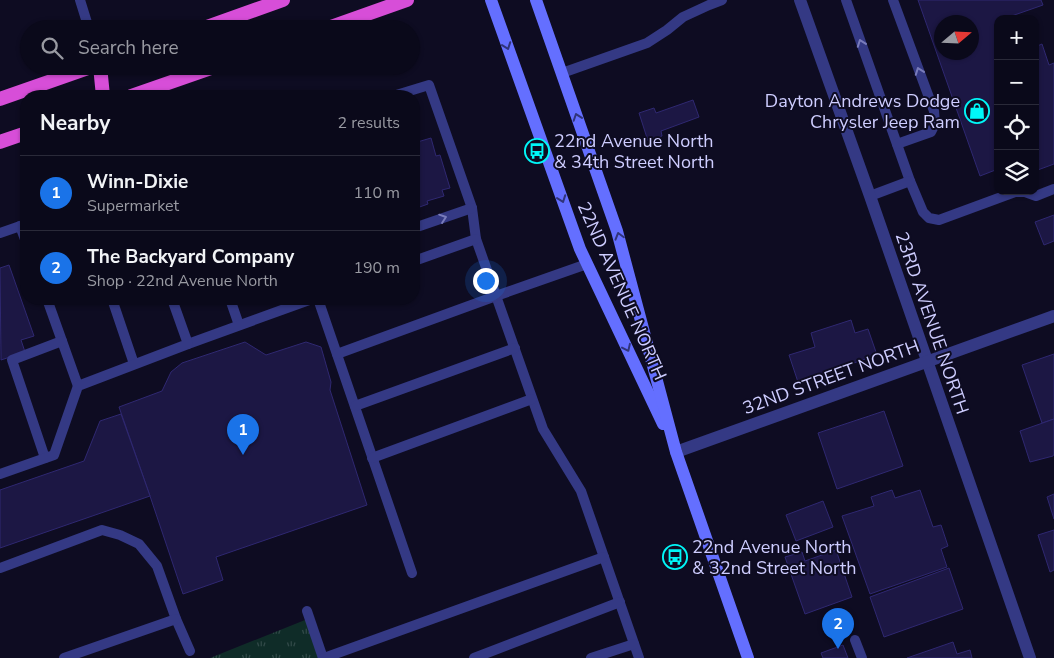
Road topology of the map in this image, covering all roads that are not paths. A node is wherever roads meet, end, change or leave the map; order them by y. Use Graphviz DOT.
graph roads {
  1 [pos="80,0"];
  2 [pos="283,0"];
  3 [pos="407,0"];
  4 [pos="491,0"];
  5 [pos="536,0"];
  6 [pos="722,0"];
  7 [pos="800,0"];
  8 [pos="846,0"];
  9 [pos="893,0"];
  10 [pos="86,20"];
  11 [pos="226,20"];
  12 [pos="350,20"];
  13 [pos="562,73"];
  14 [pos="68,75"];
  15 [pos="101,75"];
  16 [pos="191,75"];
  17 [pos="26,90"];
  18 [pos="102,90"];
  19 [pos="148,90"];
  20 [pos="411,90"];
  21 [pos="20,92"];
  22 [pos="0,99"];
  23 [pos="20,135"];
  24 [pos="896,141"];
  25 [pos="0,142"];
  26 [pos="910,181"];
  27 [pos="1054,189"];
  28 [pos="870,196"];
  29 [pos="472,208"];
  30 [pos="20,226"];
  31 [pos="420,226"];
  32 [pos="0,233"];
  33 [pos="476,239"];
  34 [pos="420,260"];
  35 [pos="587,264"];
  36 [pos="496,296"];
  37 [pos="49,305"];
  38 [pos="114,305"];
  39 [pos="174,305"];
  40 [pos="232,305"];
  41 [pos="283,305"];
  42 [pos="320,305"];
  43 [pos="1054,316"];
  44 [pos="239,325"];
  45 [pos="62,341"];
  46 [pos="188,344"];
  47 [pos="514,348"];
  48 [pos="337,354"];
  49 [pos="926,361"];
  50 [pos="134,364"];
  51 [pos="78,386"];
  52 [pos="532,399"];
  53 [pos="354,406"];
  54 [pos="676,452"];
  55 [pos="45,458"];
  56 [pos="372,458"];
  57 [pos="0,473"];
  58 [pos="604,557"];
  59 [pos="0,568"];
  60 [pos="412,573"];
  61 [pos="620,602"];
  62 [pos="307,611"];
  63 [pos="176,618"];
  64 [pos="855,640"];
  65 [pos="634,644"];
  66 [pos="190,651"];
  67 [pos="64,658"];
  68 [pos="324,658"];
  69 [pos="474,658"];
  70 [pos="591,658"];
  71 [pos="639,658"];
  72 [pos="748,658"];
  73 [pos="862,658"];
  74 [pos="1030,658"];
  1 -- 10 [label="lane"];
  2 -- 11 [label="highway"];
  3 -- 12 [label="highway"];
  4 -- 35 [label="main road, 22ND AVENUE NORTH, one-way"];
  5 -- 13 [label="main road, 22ND AVENUE NORTH"];
  6 -- 13 [label="lane"];
  7 -- 28 [label="street, 23RD AVENUE NORTH"];
  24 -- 8 [label="lane, one-way"];
  24 -- 9 [label="lane, one-way"];
  54 -- 13 [label="main road, 22ND AVENUE NORTH, one-way"];
  14 -- 17 [label="highway"];
  15 -- 18 [label="highway"];
  16 -- 19 [label="highway"];
  20 -- 29 [label="lane"];
  21 -- 22 [label="highway"];
  23 -- 25 [label="highway"];
  24 -- 26 [label="lane"];
  26 -- 27 [label="lane"];
  26 -- 28 [label="lane"];
  28 -- 49 [label="street, 23RD AVENUE NORTH"];
  31 -- 29 [label="lane, one-way"];
  29 -- 33 [label="lane"];
  30 -- 32 [label="lane"];
  33 -- 34 [label="lane"];
  33 -- 36 [label="lane"];
  35 -- 36 [label="lane"];
  35 -- 54 [label="main road, 22ND AVENUE NORTH, one-way"];
  36 -- 47 [label="lane"];
  36 -- 48 [label="lane"];
  37 -- 45 [label="lane"];
  38 -- 50 [label="lane"];
  39 -- 46 [label="lane"];
  40 -- 44 [label="lane"];
  41 -- 44 [label="lane"];
  42 -- 48 [label="lane"];
  43 -- 49 [label="street, 32ND STREET NORTH"];
  44 -- 46 [label="lane"];
  45 -- 51 [label="lane"];
  45 -- 55 [label="lane"];
  46 -- 50 [label="lane"];
  47 -- 52 [label="lane"];
  47 -- 53 [label="lane"];
  48 -- 53 [label="lane"];
  49 -- 54 [label="street, 32ND STREET NORTH"];
  49 -- 74 [label="street, 23RD AVENUE NORTH"];
  50 -- 51 [label="lane"];
  51 -- 55 [label="lane"];
  52 -- 56 [label="lane"];
  52 -- 58 [label="lane"];
  53 -- 56 [label="lane"];
  54 -- 72 [label="main road, 22ND AVENUE NORTH"];
  55 -- 57 [label="lane"];
  56 -- 60 [label="lane"];
  58 -- 61 [label="lane"];
  58 -- 68 [label="lane"];
  59 -- 63 [label="lane"];
  61 -- 65 [label="lane"];
  61 -- 69 [label="lane"];
  62 -- 68 [label="lane"];
  63 -- 66 [label="lane"];
  63 -- 67 [label="lane"];
  64 -- 73 [label="lane"];
  65 -- 70 [label="lane"];
  65 -- 71 [label="lane"];
}
